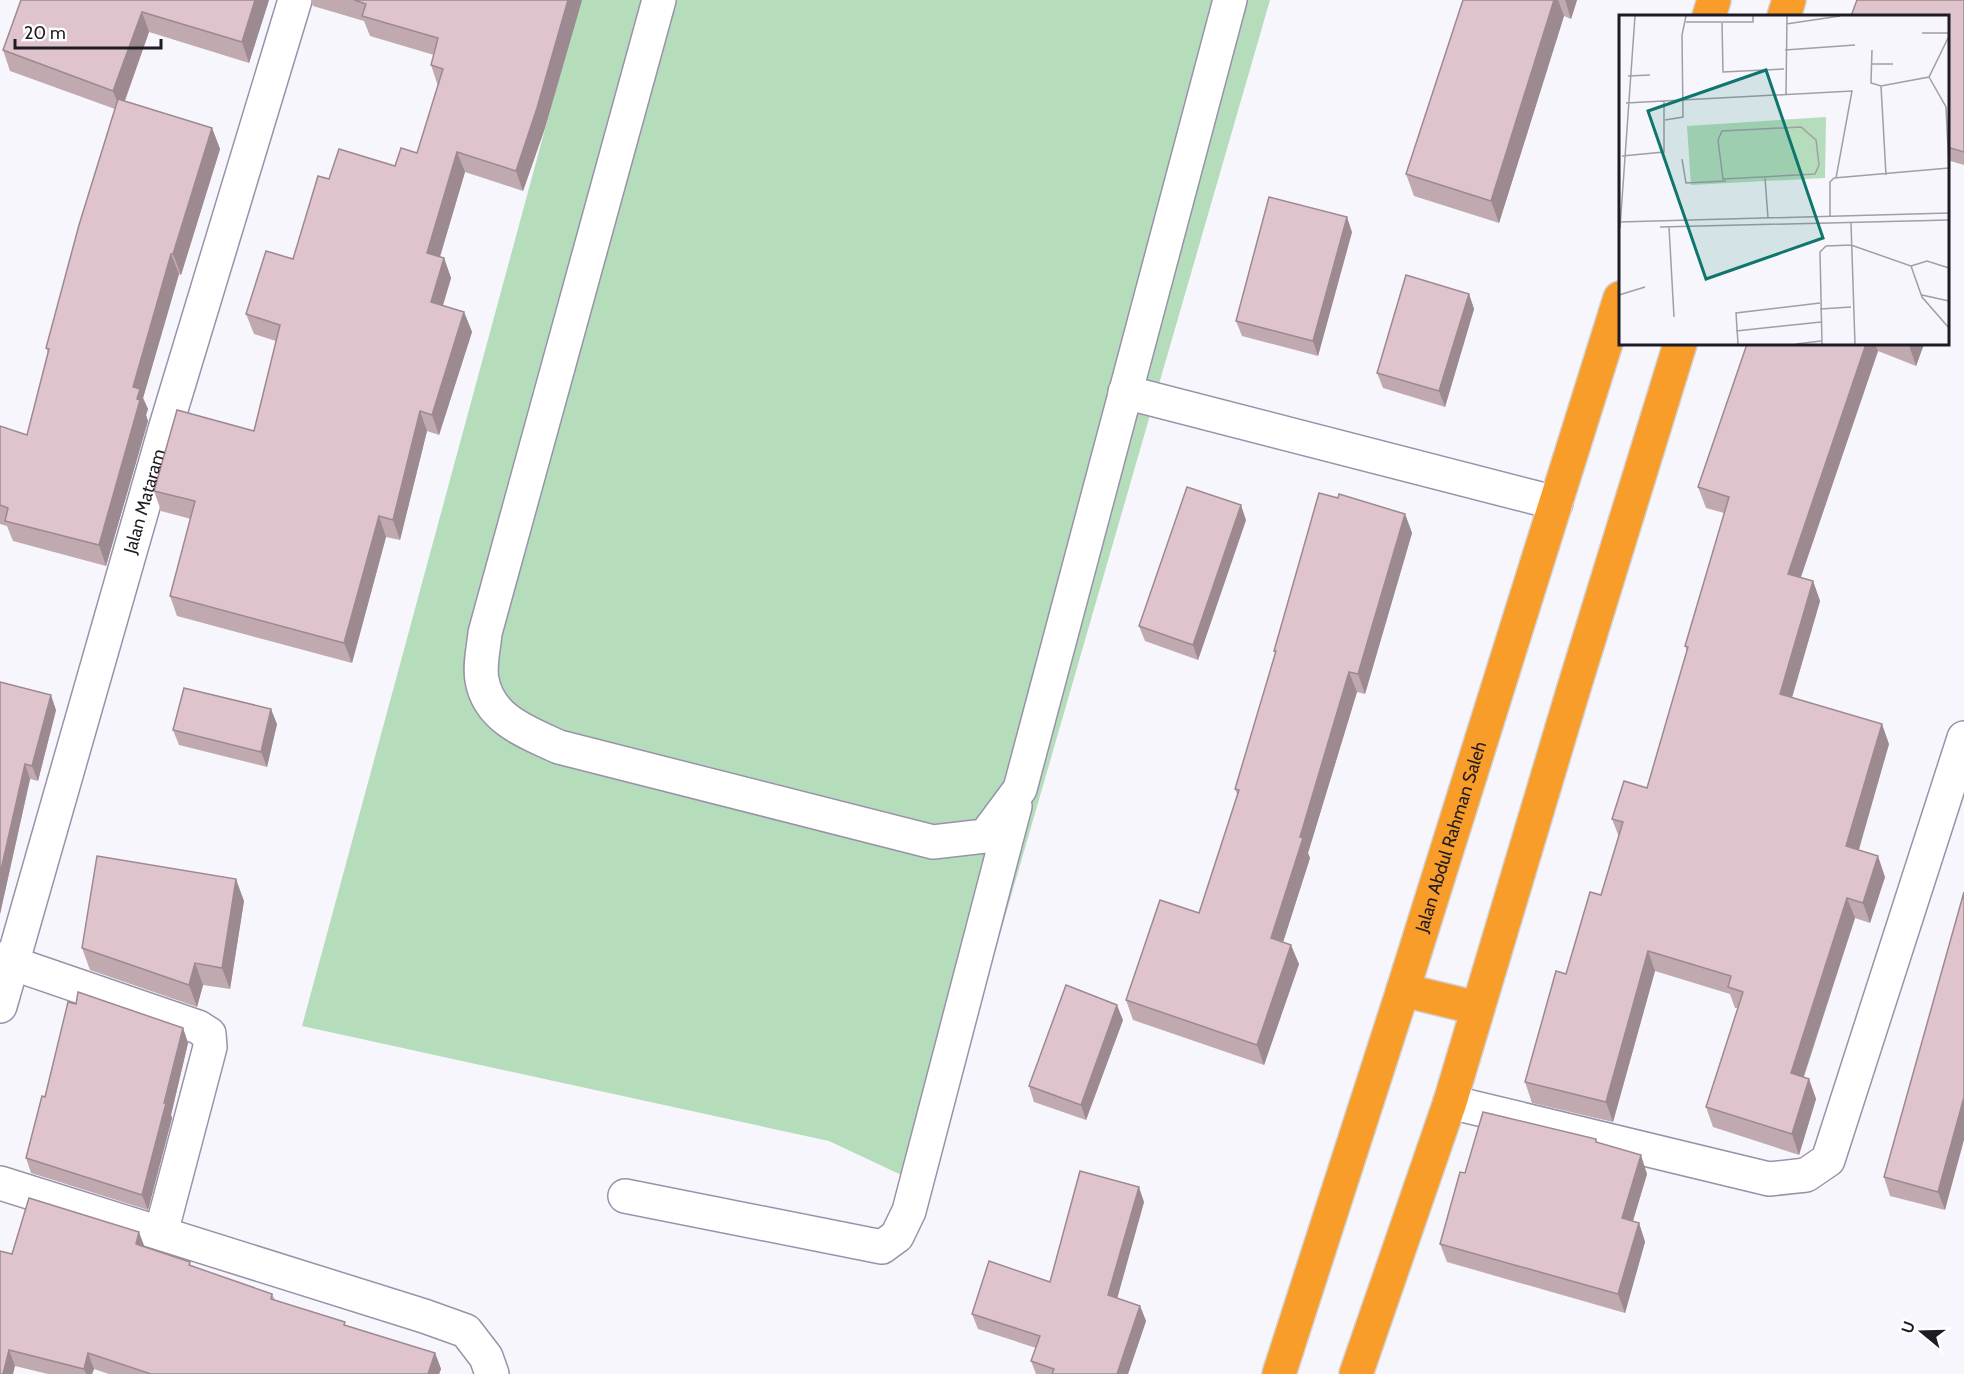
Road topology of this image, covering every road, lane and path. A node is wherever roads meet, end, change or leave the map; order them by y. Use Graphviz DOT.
graph roads {
  1 [pos="294,0"];
  2 [pos="659,0"];
  3 [pos="1230,0"];
  4 [pos="1714,0"];
  5 [pos="1789,0"];
  6 [pos="1709,15"];
  7 [pos="1784,15"];
  8 [pos="1619,301"];
  9 [pos="1680,345"];
  10 [pos="1125,392"];
  11 [pos="1557,503"];
  12 [pos="1964,738"];
  13 [pos="1020,789"];
  14 [pos="6,961"];
  15 [pos="1403,990"];
  16 [pos="0,1006"];
  17 [pos="1477,1008"];
  18 [pos="1450,1102"];
  19 [pos="0,1183"];
  20 [pos="625,1196"];
  21 [pos="160,1233"];
  22 [pos="492,1374"];
  23 [pos="1279,1374"];
  24 [pos="1356,1374"];
  1 -- 14 [label="street, Jalan Mataram"];
  2 -- 13 [label="street"];
  3 -- 10 [label="street"];
  4 -- 6 [label="highway"];
  5 -- 7 [label="highway"];
  8 -- 11 [label="highway, Jalan Abdul Rahman Saleh"];
  9 -- 17 [label="highway"];
  10 -- 11 [label="street"];
  10 -- 13 [label="street"];
  11 -- 15 [label="highway, Jalan Abdul Rahman Saleh"];
  12 -- 18 [label="street"];
  13 -- 20 [label="street"];
  14 -- 16 [label="street, Jalan Mataram"];
  14 -- 21 [label="street"];
  15 -- 17 [label="highway"];
  15 -- 23 [label="highway, Jalan Abdul Rahman Saleh"];
  17 -- 18 [label="highway"];
  18 -- 24 [label="highway"];
  19 -- 21 [label="street"];
  21 -- 22 [label="street"];
}
